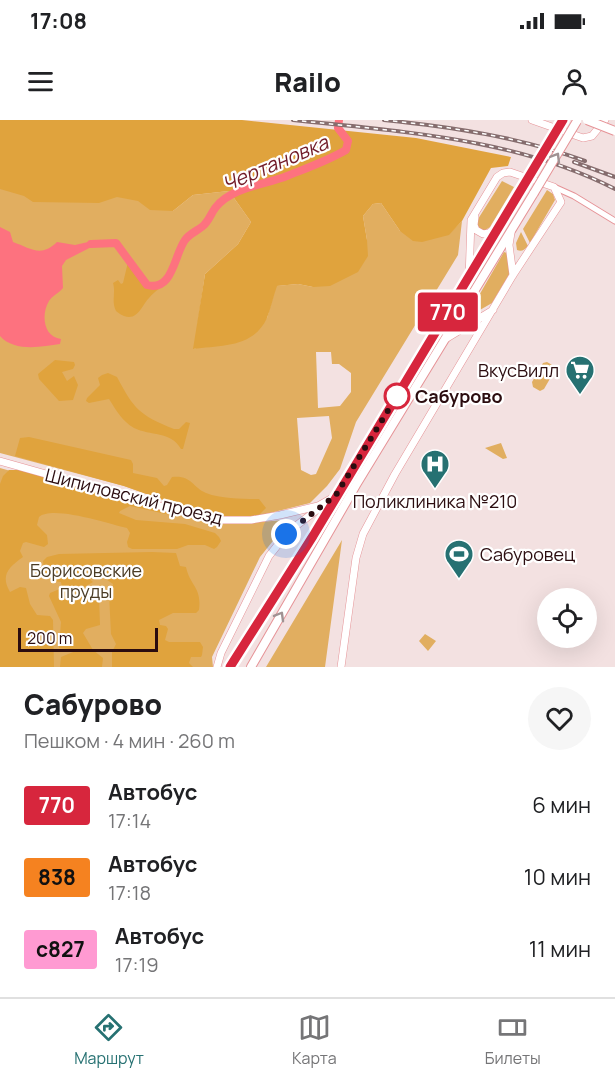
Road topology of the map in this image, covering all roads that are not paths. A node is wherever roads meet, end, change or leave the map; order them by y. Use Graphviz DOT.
graph roads {
  1 [pos="534,120"];
  2 [pos="563,120"];
  3 [pos="587,120"];
  4 [pos="605,120"];
  5 [pos="577,121"];
  6 [pos="615,131"];
  7 [pos="554,187"];
  8 [pos="476,213"];
  9 [pos="615,221"];
  10 [pos="503,222"];
  11 [pos="511,230"];
  12 [pos="509,245"];
  13 [pos="529,253"];
  14 [pos="513,275"];
  15 [pos="469,279"];
  16 [pos="494,310"];
  17 [pos="465,326"];
  18 [pos="447,338"];
  19 [pos="477,338"];
  20 [pos="0,461"];
  21 [pos="333,498"];
  22 [pos="280,515"];
  23 [pos="288,532"];
  24 [pos="218,667"];
  25 [pos="230,667"];
  26 [pos="251,667"];
  27 [pos="341,667"];
  1 -- 4 [label="main road"];
  2 -- 10 [label="main road, bridge"];
  3 -- 6 [label="main road, bridge"];
  4 -- 6 [label="main road, bridge"];
  11 -- 5 [label="main road, one-way, bridge"];
  7 -- 8 [label="main road"];
  7 -- 9 [label="street"];
  7 -- 13 [label="main road"];
  8 -- 10 [label="main road"];
  8 -- 15 [label="main road"];
  10 -- 15 [label="main road"];
  11 -- 12 [label="main road"];
  11 -- 18 [label="main road"];
  12 -- 13 [label="main road"];
  12 -- 14 [label="main road"];
  13 -- 14 [label="main road"];
  14 -- 16 [label="main road"];
  15 -- 21 [label="main road"];
  16 -- 17 [label="main road"];
  16 -- 19 [label="main road"];
  17 -- 18 [label="main road"];
  17 -- 19 [label="main road"];
  26 -- 18 [label="main road, one-way"];
  19 -- 27 [label="main road"];
  20 -- 22 [label="main road, Шипиловский проезд"];
  21 -- 22 [label="main road, Шипиловский проезд"];
  21 -- 23 [label="main road"];
  21 -- 25 [label="main road"];
  22 -- 23 [label="main road"];
  23 -- 24 [label="main road"];
}
